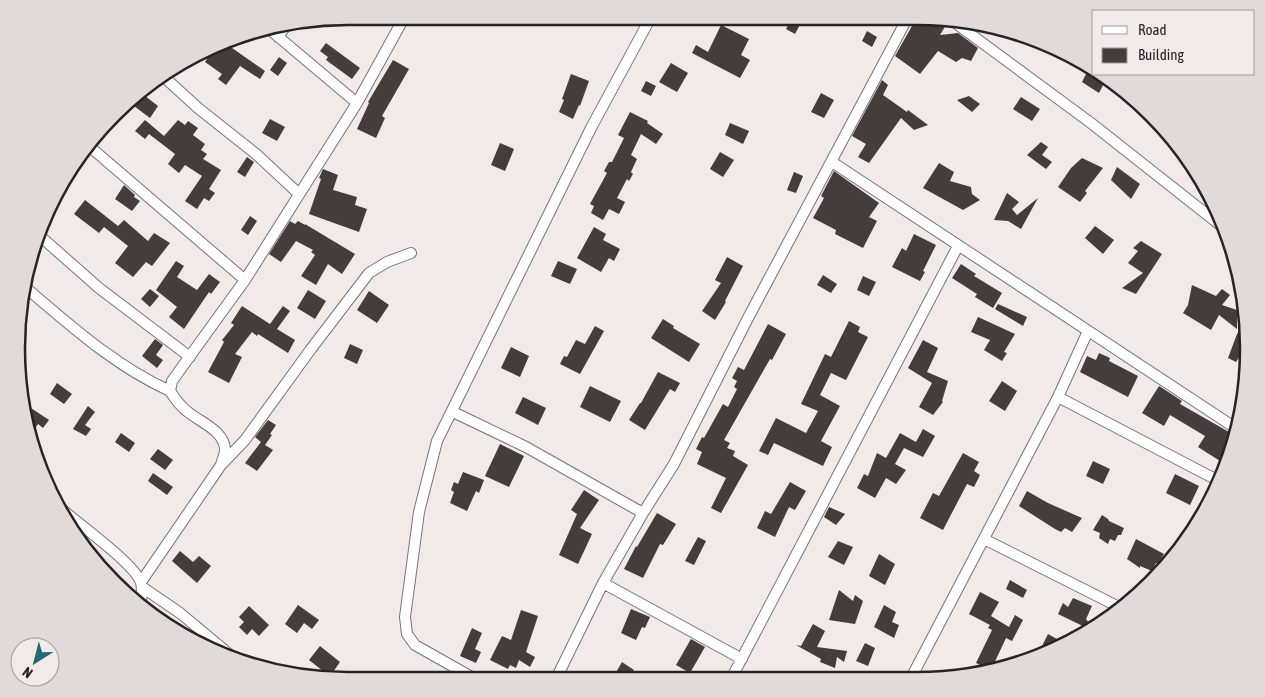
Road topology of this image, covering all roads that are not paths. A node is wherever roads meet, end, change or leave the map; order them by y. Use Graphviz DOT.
graph roads {
  1 [pos="400,25"];
  2 [pos="647,25"];
  3 [pos="904,25"];
  4 [pos="963,29"];
  5 [pos="282,32"];
  6 [pos="274,34"];
  7 [pos="278,37"];
  8 [pos="168,81"];
  9 [pos="357,103"];
  10 [pos="94,150"];
  11 [pos="832,162"];
  12 [pos="299,194"];
  13 [pos="1213,219"];
  14 [pos="44,240"];
  15 [pos="958,246"];
  16 [pos="411,252"];
  17 [pos="245,280"];
  18 [pos="30,291"];
  19 [pos="1088,331"];
  20 [pos="190,356"];
  21 [pos="170,391"];
  22 [pos="1058,397"];
  23 [pos="453,412"];
  24 [pos="1231,426"];
  25 [pos="221,465"];
  26 [pos="1213,478"];
  27 [pos="643,513"];
  28 [pos="76,521"];
  29 [pos="984,539"];
  30 [pos="603,583"];
  31 [pos="142,585"];
  32 [pos="141,597"];
  33 [pos="1114,604"];
  34 [pos="217,644"];
  35 [pos="742,659"];
  36 [pos="463,672"];
  37 [pos="559,672"];
  38 [pos="735,672"];
  39 [pos="914,672"];
  1 -- 9 [label="street"];
  2 -- 23 [label="street"];
  3 -- 11 [label="street"];
  4 -- 13 [label="street"];
  5 -- 7 [label="street"];
  6 -- 7 [label="street"];
  7 -- 9 [label="street"];
  8 -- 12 [label="street"];
  9 -- 12 [label="street"];
  10 -- 17 [label="street"];
  11 -- 15 [label="street"];
  11 -- 27 [label="street"];
  12 -- 17 [label="street"];
  14 -- 20 [label="street"];
  15 -- 19 [label="street"];
  15 -- 35 [label="street"];
  16 -- 25 [label="street"];
  17 -- 20 [label="street"];
  18 -- 21 [label="street"];
  19 -- 22 [label="street"];
  19 -- 24 [label="street"];
  20 -- 21 [label="street"];
  21 -- 25 [label="street"];
  22 -- 26 [label="street"];
  22 -- 29 [label="street"];
  23 -- 27 [label="street"];
  23 -- 36 [label="street"];
  25 -- 31 [label="street"];
  27 -- 30 [label="street"];
  28 -- 31 [label="street"];
  29 -- 33 [label="street"];
  29 -- 39 [label="street"];
  30 -- 35 [label="street"];
  30 -- 37 [label="street"];
  31 -- 32 [label="street"];
  31 -- 34 [label="street"];
  35 -- 38 [label="street"];
}
